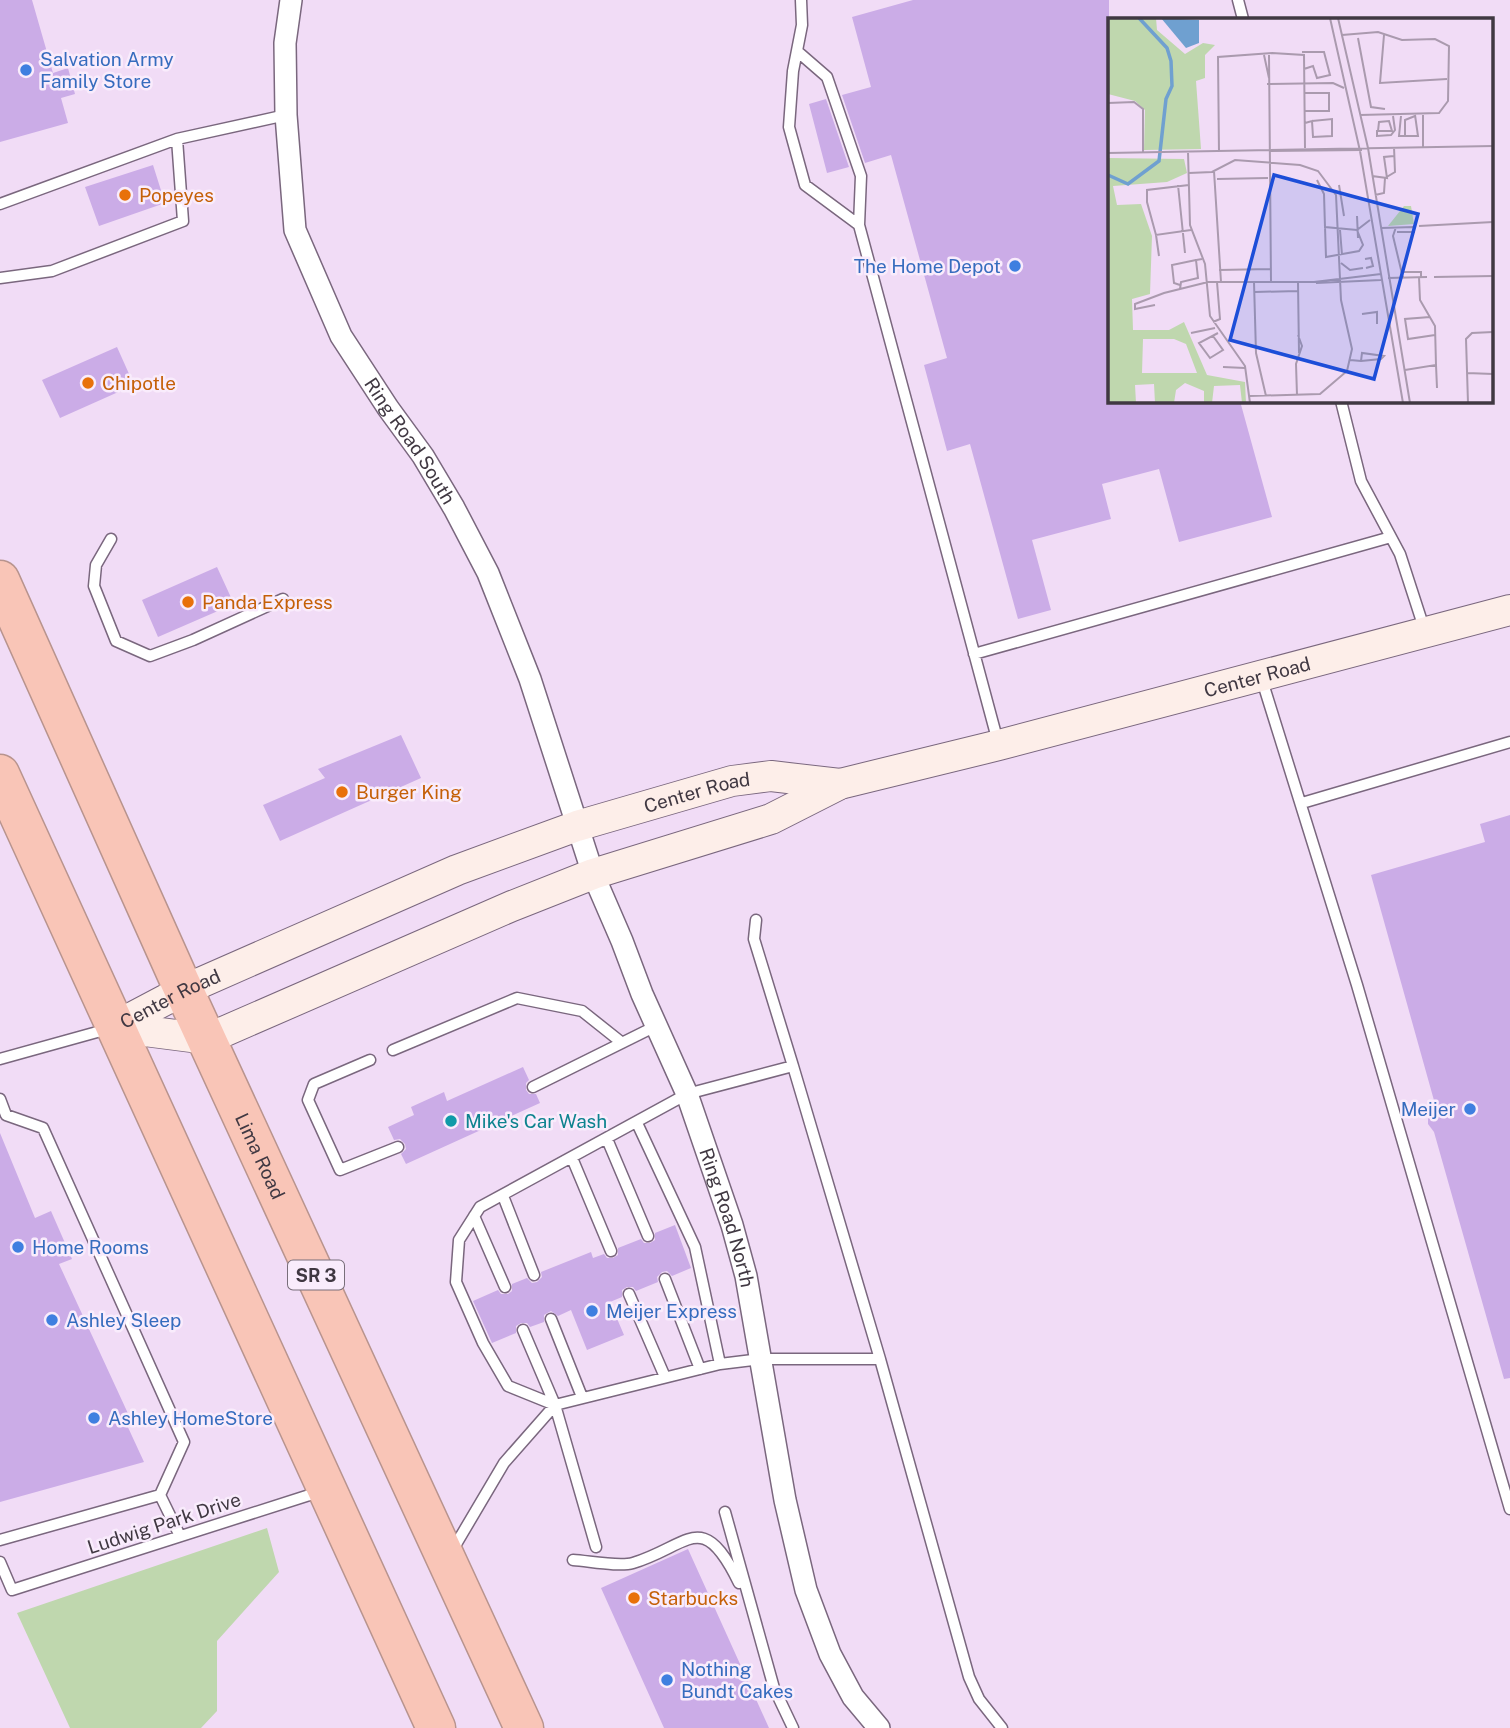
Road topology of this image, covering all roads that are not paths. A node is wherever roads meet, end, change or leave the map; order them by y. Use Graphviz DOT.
graph roads {
  1 [pos="291,0"];
  2 [pos="801,0"];
  3 [pos="1238,0"];
  4 [pos="1243,18"];
  5 [pos="797,51"];
  6 [pos="286,115"];
  7 [pos="177,139"];
  8 [pos="0,204"];
  9 [pos="859,225"];
  10 [pos="0,278"];
  11 [pos="1340,402"];
  12 [pos="1391,537"];
  13 [pos="111,539"];
  14 [pos="0,580"];
  15 [pos="283,599"];
  16 [pos="1510,610"];
  17 [pos="1425,634"];
  18 [pos="974,654"];
  19 [pos="1261,677"];
  20 [pos="1510,742"];
  21 [pos="999,745"];
  22 [pos="0,774"];
  23 [pos="840,784"];
  24 [pos="1302,803"];
  25 [pos="577,826"];
  26 [pos="593,874"];
  27 [pos="756,920"];
  28 [pos="184,990"];
  29 [pos="656,1026"];
  30 [pos="114,1027"];
  31 [pos="207,1039"];
  32 [pos="621,1042"];
  33 [pos="393,1050"];
  34 [pos="0,1059"];
  35 [pos="370,1060"];
  36 [pos="793,1066"];
  37 [pos="533,1087"];
  38 [pos="687,1094"];
  39 [pos="0,1098"];
  40 [pos="3,1116"];
  41 [pos="637,1123"];
  42 [pos="607,1139"];
  43 [pos="398,1147"];
  44 [pos="572,1158"];
  45 [pos="503,1196"];
  46 [pos="474,1216"];
  47 [pos="648,1236"];
  48 [pos="611,1251"];
  49 [pos="534,1275"];
  50 [pos="666,1279"];
  51 [pos="505,1287"];
  52 [pos="629,1294"];
  53 [pos="551,1319"];
  54 [pos="523,1330"];
  55 [pos="761,1359"];
  56 [pos="880,1359"];
  57 [pos="720,1364"];
  58 [pos="700,1369"];
  59 [pos="664,1377"];
  60 [pos="582,1397"];
  61 [pos="555,1405"];
  62 [pos="1505,1476"];
  63 [pos="327,1489"];
  64 [pos="160,1495"];
  65 [pos="1510,1509"];
  66 [pos="725,1512"];
  67 [pos="180,1536"];
  68 [pos="0,1540"];
  69 [pos="596,1547"];
  70 [pos="447,1560"];
  71 [pos="573,1560"];
  72 [pos="0,1562"];
  73 [pos="749,1604"];
  74 [pos="436,1728"];
  75 [pos="524,1728"];
  76 [pos="793,1728"];
  77 [pos="879,1728"];
  78 [pos="1003,1728"];
  1 -- 6 [label="street, Ring Road South"];
  2 -- 5 [label="lane"];
  3 -- 4 [label="lane"];
  5 -- 9 [label="lane"];
  5 -- 9 [label="lane"];
  6 -- 7 [label="lane"];
  6 -- 25 [label="street, Ring Road South"];
  7 -- 8 [label="lane"];
  7 -- 10 [label="lane"];
  9 -- 18 [label="lane"];
  11 -- 12 [label="lane"];
  12 -- 17 [label="lane"];
  12 -- 18 [label="lane"];
  13 -- 15 [label="lane"];
  14 -- 28 [label="highway, Lima Road / SR 3"];
  16 -- 17 [label="street, Center Road"];
  17 -- 19 [label="street, Center Road"];
  18 -- 21 [label="lane"];
  19 -- 21 [label="street, Center Road"];
  19 -- 24 [label="lane"];
  20 -- 24 [label="lane"];
  21 -- 23 [label="street, Center Road"];
  22 -- 30 [label="highway"];
  23 -- 25 [label="street, Center Road"];
  23 -- 26 [label="street, Center Road"];
  24 -- 62 [label="lane"];
  25 -- 26 [label="street, Ring Road South"];
  25 -- 28 [label="street, Center Road"];
  26 -- 29 [label="street, Ring Road North"];
  26 -- 31 [label="street, Center Road"];
  27 -- 36 [label="lane"];
  28 -- 30 [label="street, Center Road"];
  28 -- 31 [label="highway, Lima Road / SR 3"];
  29 -- 32 [label="lane"];
  29 -- 38 [label="street, Ring Road North"];
  30 -- 31 [label="street, Center Road"];
  30 -- 34 [label="lane"];
  30 -- 63 [label="highway"];
  31 -- 70 [label="highway, Lima Road / SR 3"];
  32 -- 33 [label="lane"];
  32 -- 37 [label="lane"];
  35 -- 43 [label="lane"];
  36 -- 38 [label="lane"];
  36 -- 56 [label="lane"];
  38 -- 41 [label="lane"];
  38 -- 55 [label="street, Ring Road North"];
  39 -- 40 [label="lane"];
  40 -- 64 [label="lane"];
  41 -- 42 [label="lane"];
  41 -- 57 [label="lane"];
  42 -- 44 [label="lane"];
  42 -- 47 [label="lane"];
  44 -- 45 [label="lane"];
  44 -- 48 [label="lane"];
  45 -- 46 [label="lane"];
  45 -- 49 [label="lane"];
  46 -- 51 [label="lane"];
  46 -- 61 [label="lane"];
  50 -- 58 [label="lane"];
  52 -- 59 [label="lane"];
  53 -- 60 [label="lane"];
  54 -- 61 [label="lane"];
  55 -- 56 [label="lane"];
  55 -- 57 [label="lane"];
  55 -- 77 [label="street, Ring Road North"];
  56 -- 78 [label="lane"];
  57 -- 58 [label="lane"];
  58 -- 59 [label="lane"];
  59 -- 60 [label="lane"];
  60 -- 61 [label="lane"];
  61 -- 69 [label="lane"];
  61 -- 70 [label="lane"];
  62 -- 65 [label="lane"];
  63 -- 67 [label="lane, Ludwig Park Drive"];
  63 -- 74 [label="highway"];
  64 -- 67 [label="lane"];
  64 -- 68 [label="lane"];
  66 -- 73 [label="lane"];
  67 -- 72 [label="lane, Ludwig Park Drive"];
  70 -- 75 [label="highway, Lima Road / SR 3"];
  71 -- 73 [label="lane"];
  73 -- 76 [label="lane"];
}
